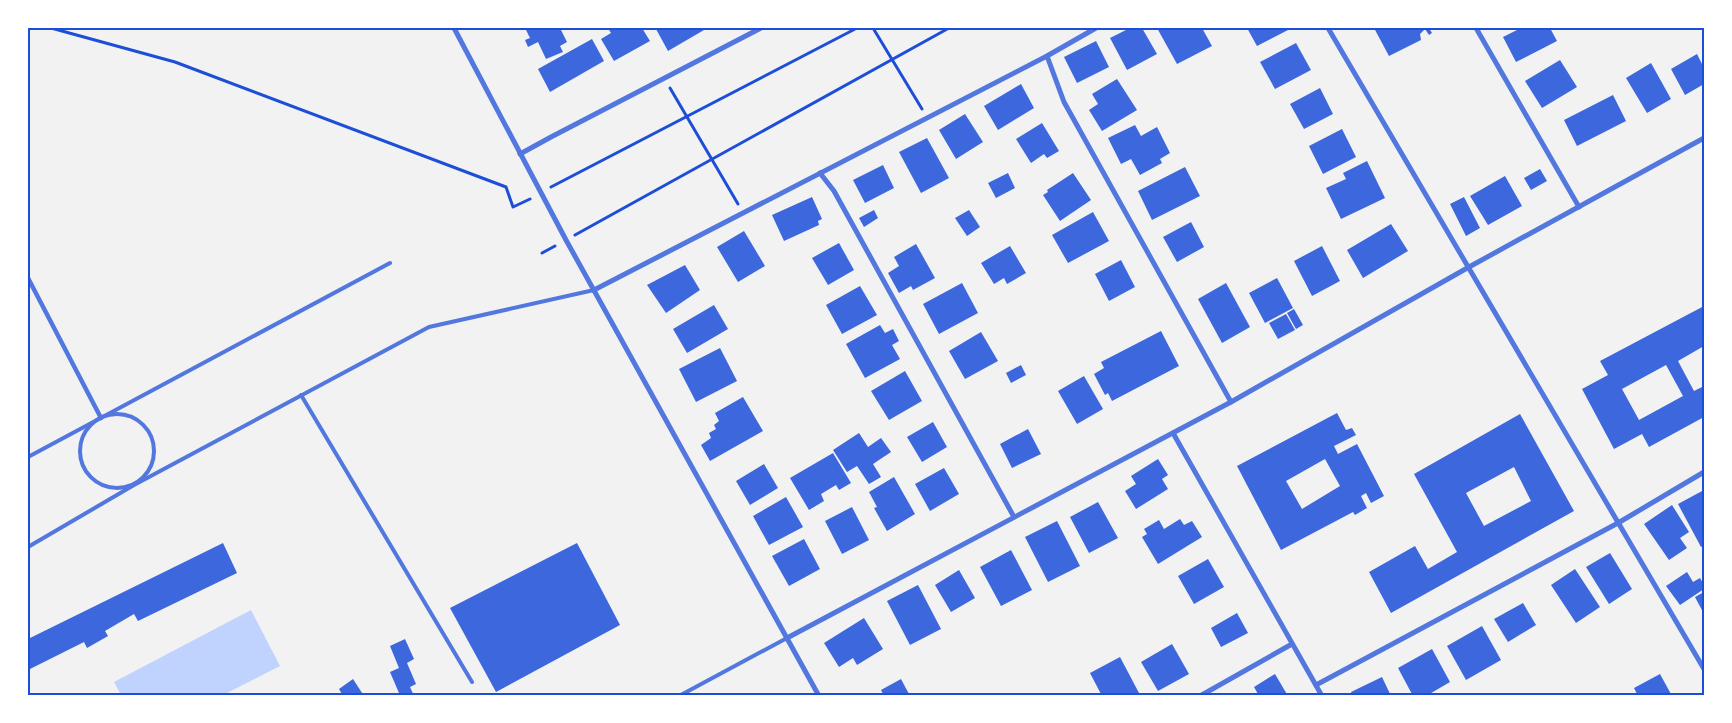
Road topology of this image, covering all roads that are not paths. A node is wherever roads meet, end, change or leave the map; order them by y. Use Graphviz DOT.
graph roads {
  1 [pos="454,28"];
  2 [pos="761,28"];
  3 [pos="1096,28"];
  4 [pos="1328,28"];
  5 [pos="1476,28"];
  6 [pos="1047,56"];
  7 [pos="1704,138"];
  8 [pos="520,154"];
  9 [pos="820,173"];
  10 [pos="1579,207"];
  11 [pos="390,263"];
  12 [pos="1469,267"];
  13 [pos="28,278"];
  14 [pos="594,290"];
  15 [pos="301,395"];
  16 [pos="1231,402"];
  17 [pos="101,418"];
  18 [pos="1173,433"];
  19 [pos="28,457"];
  20 [pos="1704,472"];
  21 [pos="134,485"];
  22 [pos="1014,517"];
  23 [pos="1618,523"];
  24 [pos="28,547"];
  25 [pos="787,638"];
  26 [pos="1292,644"];
  27 [pos="1704,669"];
  28 [pos="472,682"];
  29 [pos="1316,685"];
  30 [pos="679,696"];
  31 [pos="818,696"];
  32 [pos="1200,696"];
  33 [pos="1322,696"];
  1 -- 8 [label="street"];
  2 -- 8 [label="street"];
  3 -- 6 [label="street"];
  4 -- 12 [label="street"];
  5 -- 10 [label="street"];
  6 -- 9 [label="street"];
  6 -- 16 [label="street"];
  7 -- 10 [label="street"];
  8 -- 14 [label="street"];
  9 -- 14 [label="street"];
  9 -- 22 [label="street"];
  10 -- 12 [label="street"];
  11 -- 17 [label="lane"];
  12 -- 16 [label="street"];
  12 -- 23 [label="street"];
  13 -- 17 [label="street"];
  14 -- 15 [label="lane"];
  14 -- 25 [label="street"];
  15 -- 21 [label="lane"];
  15 -- 28 [label="lane"];
  16 -- 18 [label="street"];
  17 -- 19 [label="lane"];
  17 -- 21 [label="lane"];
  17 -- 21 [label="lane"];
  18 -- 22 [label="street"];
  18 -- 26 [label="street"];
  20 -- 23 [label="street"];
  21 -- 24 [label="lane"];
  22 -- 25 [label="street"];
  23 -- 27 [label="street"];
  23 -- 29 [label="street"];
  25 -- 30 [label="lane"];
  25 -- 31 [label="street"];
  26 -- 29 [label="street"];
  26 -- 32 [label="street"];
  29 -- 33 [label="street"];
}
